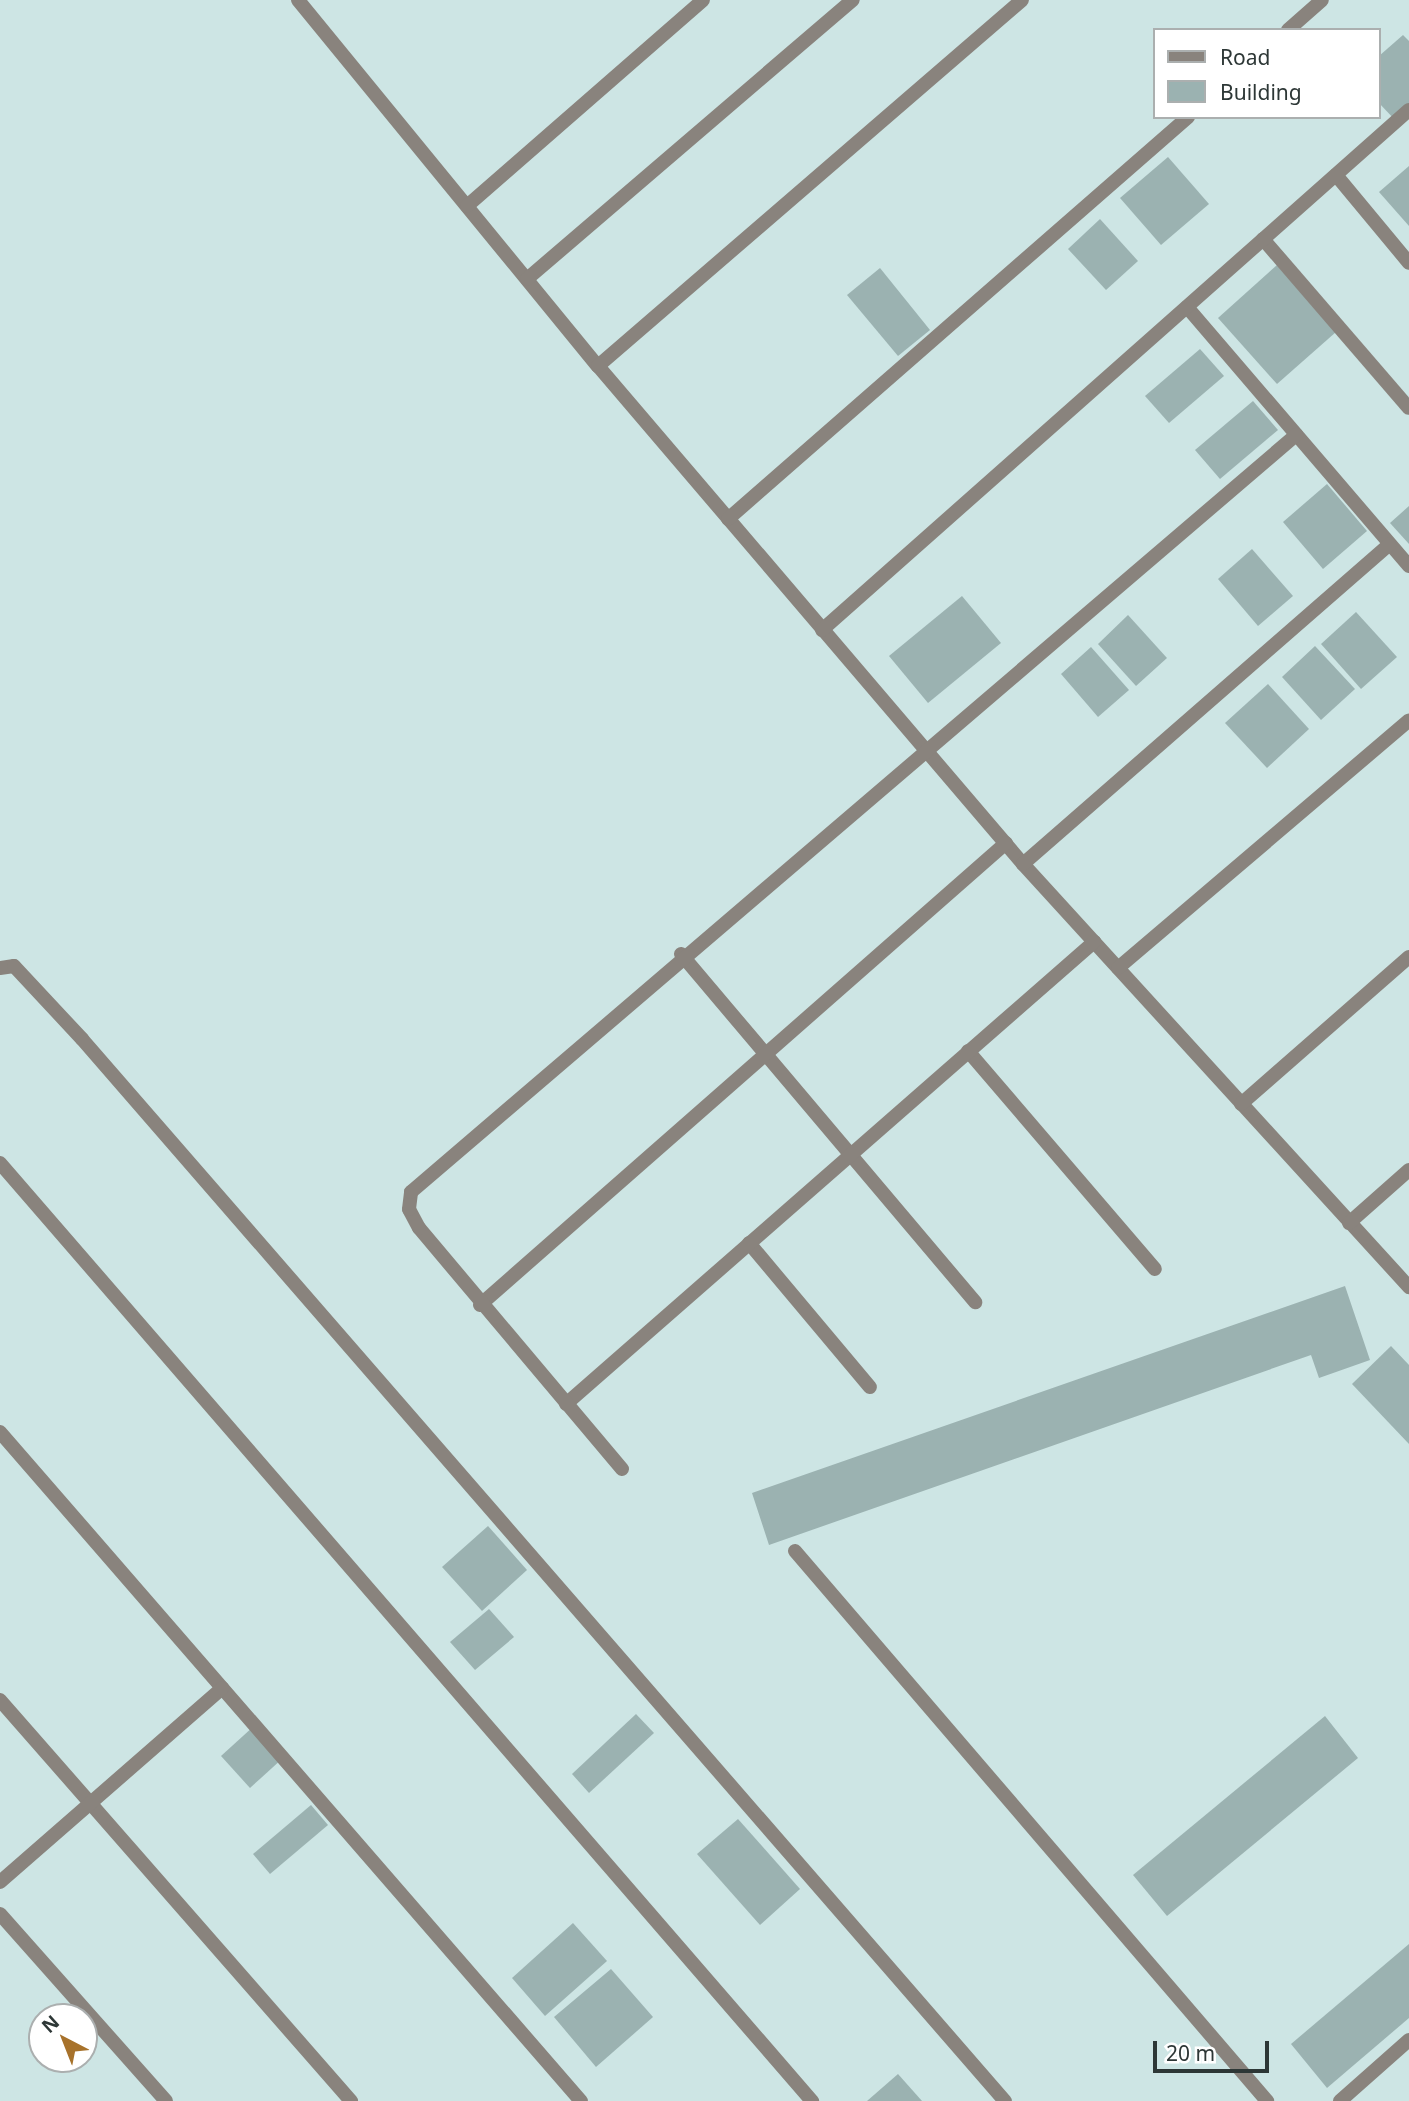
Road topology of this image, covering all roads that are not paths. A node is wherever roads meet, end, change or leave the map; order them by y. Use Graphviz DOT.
graph roads {
  1 [pos="298,0"];
  2 [pos="703,0"];
  3 [pos="853,0"];
  4 [pos="1022,0"];
  5 [pos="1322,0"];
  6 [pos="1290,28"];
  7 [pos="1409,110"];
  8 [pos="1186,119"];
  9 [pos="1336,175"];
  10 [pos="467,206"];
  11 [pos="1263,239"];
  12 [pos="1409,263"];
  13 [pos="527,279"];
  14 [pos="1187,307"];
  15 [pos="598,366"];
  16 [pos="1409,408"];
  17 [pos="1296,435"];
  18 [pos="728,519"];
  19 [pos="1389,545"];
  20 [pos="1409,566"];
  21 [pos="822,630"];
  22 [pos="1409,720"];
  23 [pos="926,749"];
  24 [pos="1006,843"];
  25 [pos="1023,864"];
  26 [pos="1094,942"];
  27 [pos="681,954"];
  28 [pos="1409,957"];
  29 [pos="0,968"];
  30 [pos="1118,968"];
  31 [pos="968,1051"];
  32 [pos="765,1054"];
  33 [pos="1241,1104"];
  34 [pos="851,1154"];
  35 [pos="0,1163"];
  36 [pos="1409,1170"];
  37 [pos="1349,1223"];
  38 [pos="749,1243"];
  39 [pos="1155,1269"];
  40 [pos="1409,1287"];
  41 [pos="975,1302"];
  42 [pos="480,1305"];
  43 [pos="870,1387"];
  44 [pos="566,1404"];
  45 [pos="0,1432"];
  46 [pos="622,1469"];
  47 [pos="795,1551"];
  48 [pos="222,1688"];
  49 [pos="0,1700"];
  50 [pos="90,1803"];
  51 [pos="0,1882"];
  52 [pos="0,1914"];
  53 [pos="1409,2040"];
  54 [pos="166,2101"];
  55 [pos="351,2101"];
  56 [pos="580,2101"];
  57 [pos="812,2101"];
  58 [pos="1005,2101"];
  59 [pos="1267,2101"];
  60 [pos="1340,2101"];
  1 -- 10 [label="street"];
  2 -- 10 [label="street"];
  3 -- 13 [label="street"];
  4 -- 15 [label="street"];
  5 -- 6 [label="street"];
  7 -- 9 [label="street"];
  8 -- 18 [label="street"];
  9 -- 11 [label="street"];
  9 -- 12 [label="street"];
  10 -- 13 [label="street"];
  11 -- 14 [label="street"];
  11 -- 16 [label="street"];
  13 -- 15 [label="street"];
  14 -- 17 [label="street"];
  14 -- 21 [label="street"];
  15 -- 18 [label="street"];
  17 -- 19 [label="street"];
  17 -- 23 [label="street"];
  18 -- 21 [label="street"];
  19 -- 20 [label="street"];
  19 -- 25 [label="street"];
  21 -- 23 [label="street"];
  22 -- 30 [label="street"];
  23 -- 24 [label="street"];
  23 -- 27 [label="street"];
  24 -- 25 [label="street"];
  24 -- 32 [label="street"];
  25 -- 26 [label="street"];
  26 -- 30 [label="street"];
  26 -- 31 [label="street"];
  27 -- 32 [label="street"];
  27 -- 42 [label="street"];
  28 -- 33 [label="street"];
  29 -- 58 [label="street"];
  30 -- 33 [label="street"];
  31 -- 34 [label="street"];
  31 -- 39 [label="street"];
  32 -- 34 [label="street"];
  32 -- 42 [label="street"];
  33 -- 37 [label="street"];
  34 -- 38 [label="street"];
  34 -- 41 [label="street"];
  35 -- 57 [label="street"];
  36 -- 37 [label="street"];
  37 -- 40 [label="street"];
  38 -- 43 [label="street"];
  38 -- 44 [label="street"];
  42 -- 44 [label="street"];
  44 -- 46 [label="street"];
  45 -- 48 [label="street"];
  47 -- 59 [label="street"];
  48 -- 50 [label="street"];
  48 -- 56 [label="street"];
  49 -- 50 [label="street"];
  50 -- 51 [label="street"];
  50 -- 55 [label="street"];
  52 -- 54 [label="street"];
  53 -- 60 [label="street"];
}
